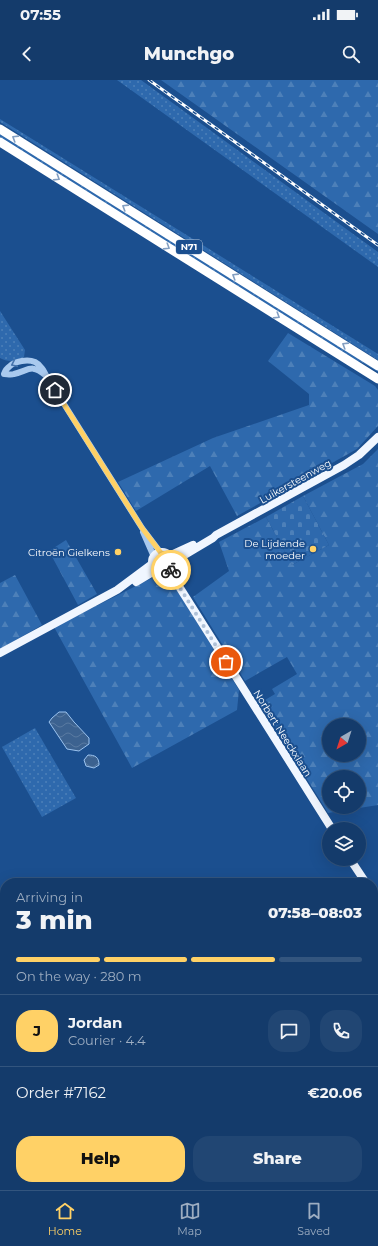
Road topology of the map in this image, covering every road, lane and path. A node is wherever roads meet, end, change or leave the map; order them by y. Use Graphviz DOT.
graph roads {
  1 [pos="0,129"];
  2 [pos="0,142"];
  3 [pos="378,366"];
  4 [pos="2,371"];
  5 [pos="47,377"];
  6 [pos="378,379"];
  7 [pos="378,437"];
  8 [pos="162,563"];
  9 [pos="0,653"];
  10 [pos="328,822"];
  11 [pos="355,866"];
  12 [pos="363,878"];
  3 -- 1 [label="highway, N71, one-way"];
  2 -- 6 [label="highway, N71, one-way"];
  4 -- 5 [label="street"];
  5 -- 4 [label="street, Norbert Neeckxlaan, one-way"];
  5 -- 8 [label="street, Norbert Neeckxlaan"];
  7 -- 8 [label="main road, Luikersteenweg"];
  8 -- 9 [label="main road, Luikersteenweg"];
  8 -- 10 [label="main road, Norbert Neeckxlaan"];
  11 -- 12 [label="main road"];
}
